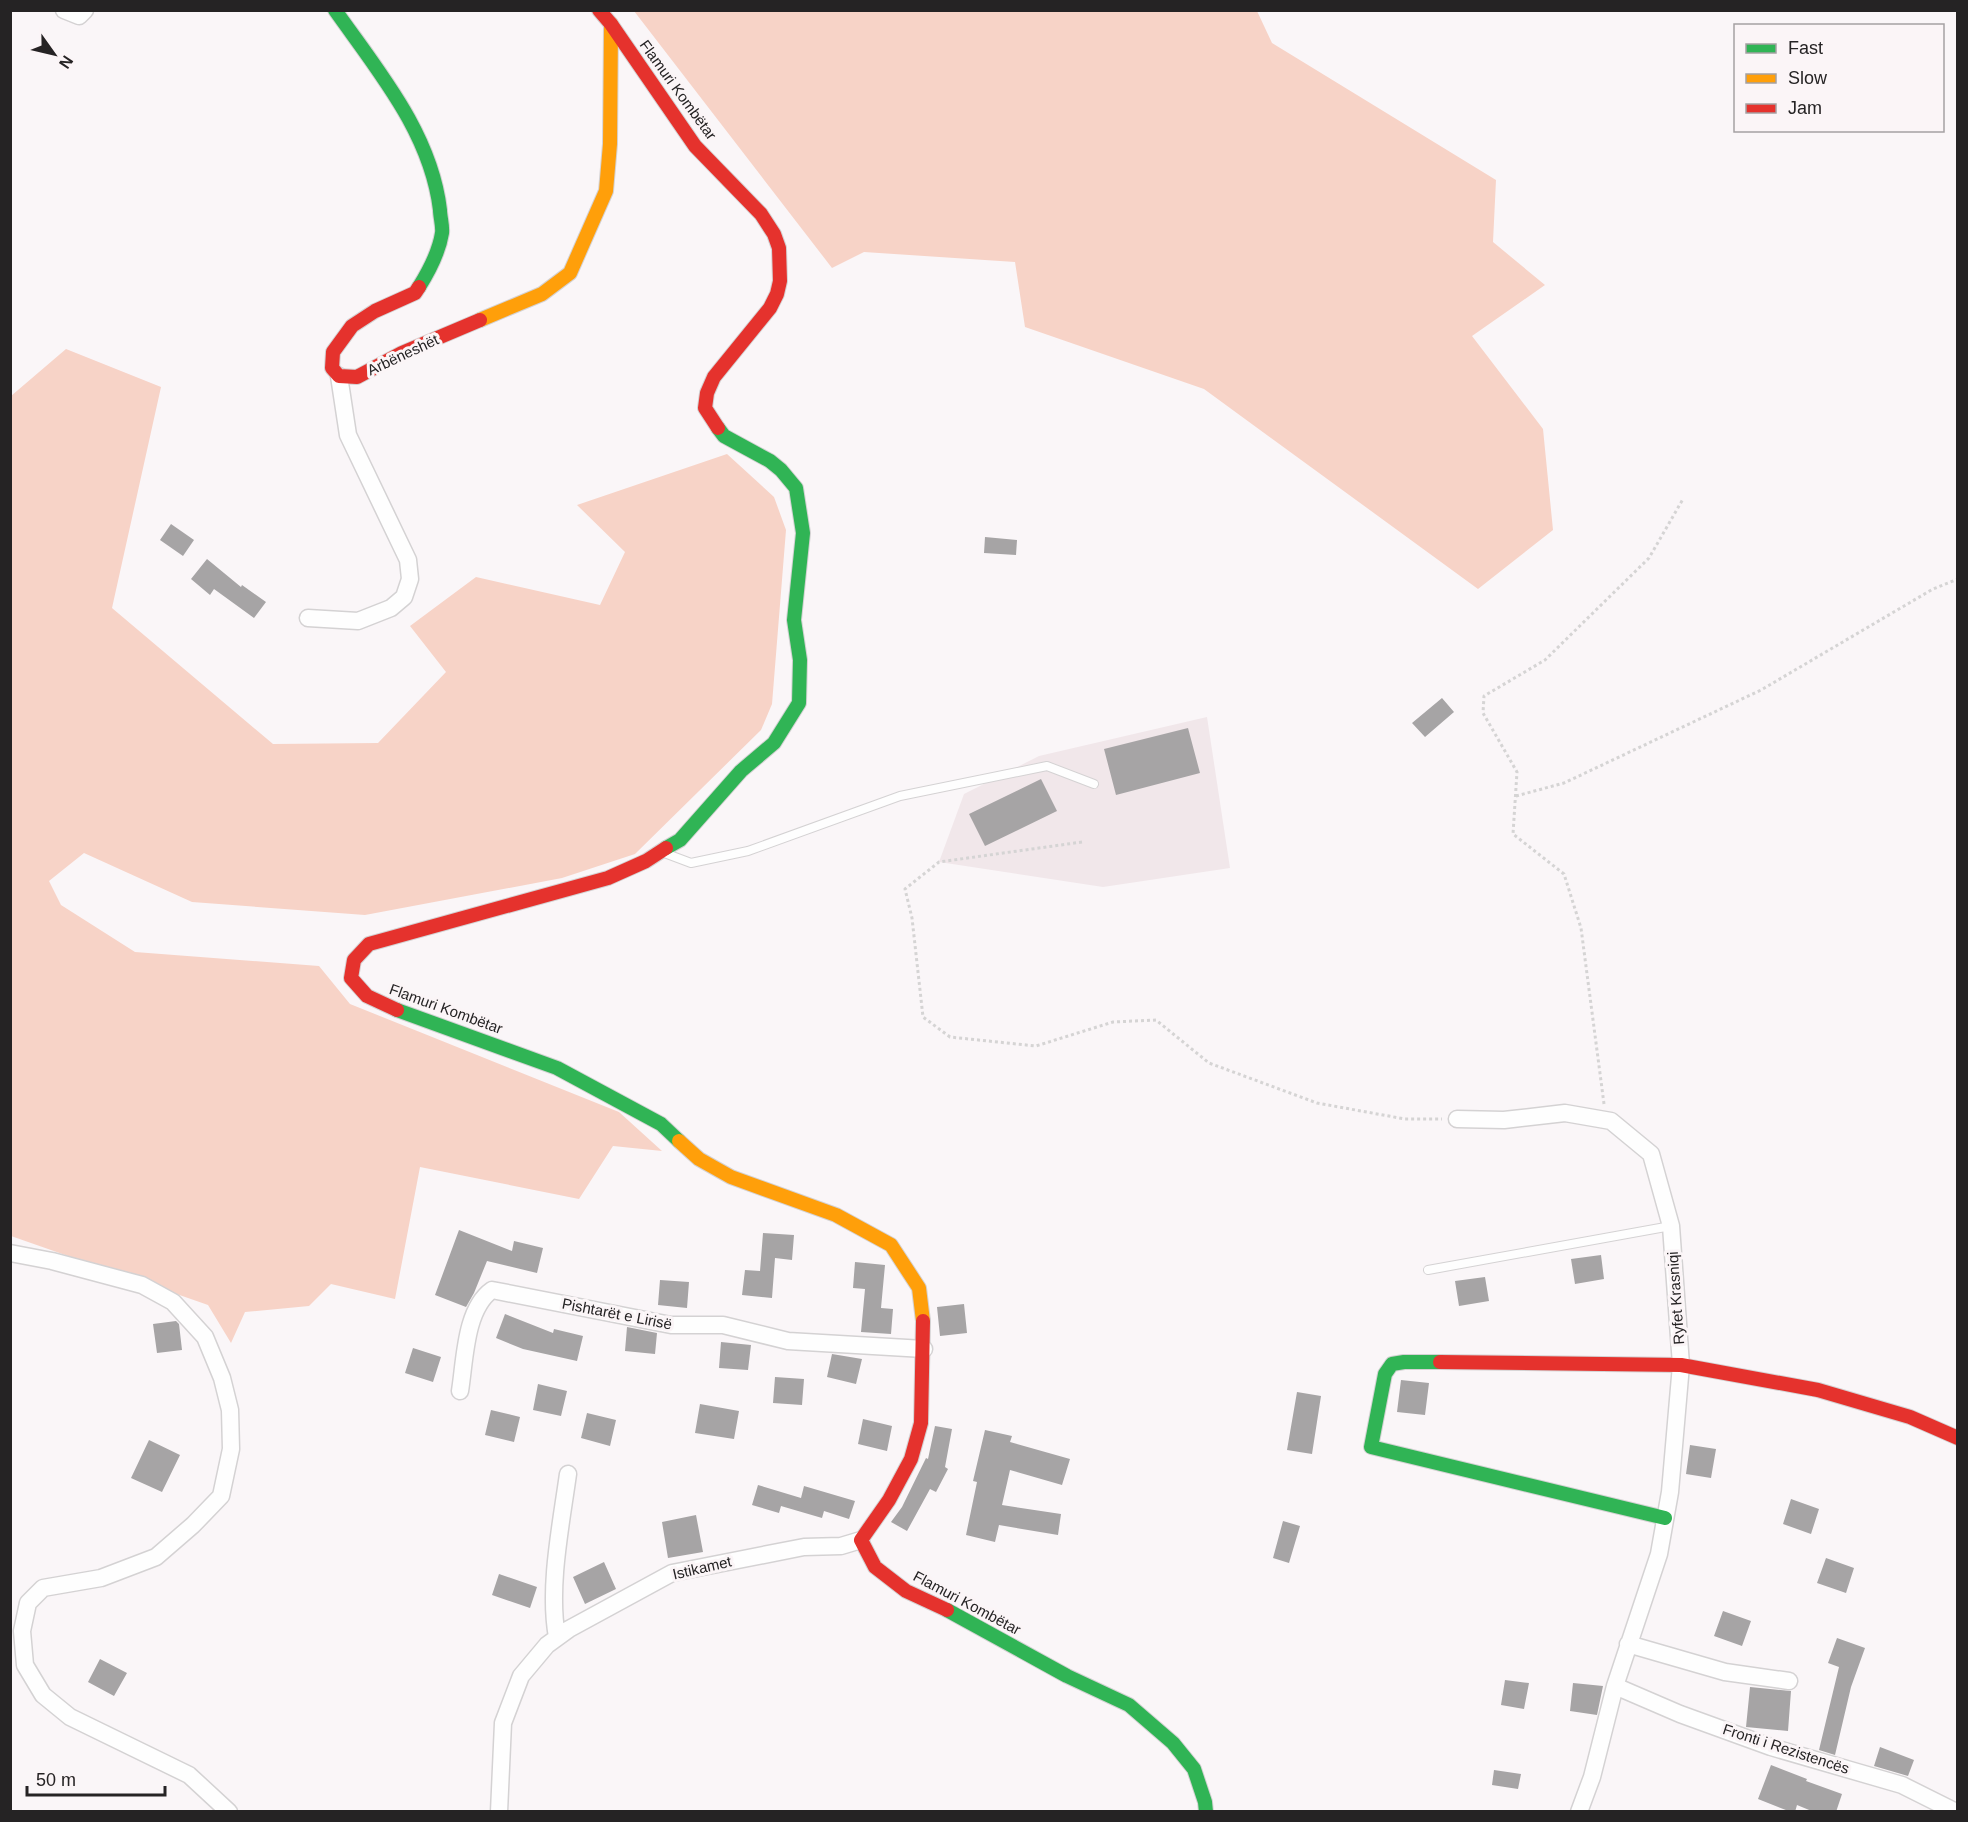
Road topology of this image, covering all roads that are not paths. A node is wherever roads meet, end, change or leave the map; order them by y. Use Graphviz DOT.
graph roads {
  1 [pos="64,10"];
  2 [pos="85,10"];
  3 [pos="335,10"];
  4 [pos="599,10"];
  5 [pos="611,24"];
  6 [pos="339,376"];
  7 [pos="308,618"];
  8 [pos="1094,784"];
  9 [pos="661,852"];
  10 [pos="1457,1119"];
  11 [pos="1671,1226"];
  12 [pos="10,1253"];
  13 [pos="1428,1270"];
  14 [pos="924,1349"];
  15 [pos="1681,1365"];
  16 [pos="460,1391"];
  17 [pos="1958,1438"];
  18 [pos="568,1474"];
  19 [pos="1665,1518"];
  20 [pos="861,1540"];
  21 [pos="557,1637"];
  22 [pos="1628,1644"];
  23 [pos="1789,1681"];
  24 [pos="1615,1686"];
  25 [pos="229,1812"];
  26 [pos="499,1812"];
  27 [pos="1206,1812"];
  28 [pos="1579,1812"];
  29 [pos="1956,1812"];
  1 -- 2 [label="street"];
  3 -- 6 [label="street"];
  4 -- 5 [label="street"];
  5 -- 6 [label="street, Arbëneshët"];
  5 -- 9 [label="street, Flamuri Kombëtar"];
  6 -- 7 [label="street"];
  8 -- 9 [label="lane"];
  9 -- 14 [label="street, Flamuri Kombëtar"];
  10 -- 11 [label="street, Ryfet Krasniqi"];
  11 -- 13 [label="lane"];
  11 -- 15 [label="street, Ryfet Krasniqi"];
  12 -- 25 [label="street"];
  14 -- 16 [label="street, Pishtarët e Lirisë"];
  14 -- 20 [label="street, Flamuri Kombëtar"];
  15 -- 17 [label="street"];
  15 -- 19 [label="street, Ryfet Krasniqi"];
  15 -- 19 [label="street"];
  18 -- 21 [label="street"];
  19 -- 22 [label="street, Ryfet Krasniqi"];
  20 -- 21 [label="street, Istikamet"];
  20 -- 27 [label="street, Flamuri Kombëtar"];
  21 -- 26 [label="street, Istikamet"];
  22 -- 23 [label="street"];
  22 -- 24 [label="street, Ryfet Krasniqi"];
  24 -- 28 [label="street, Ryfet Krasniqi"];
  24 -- 29 [label="street, Fronti i Rezistencës"];
}
